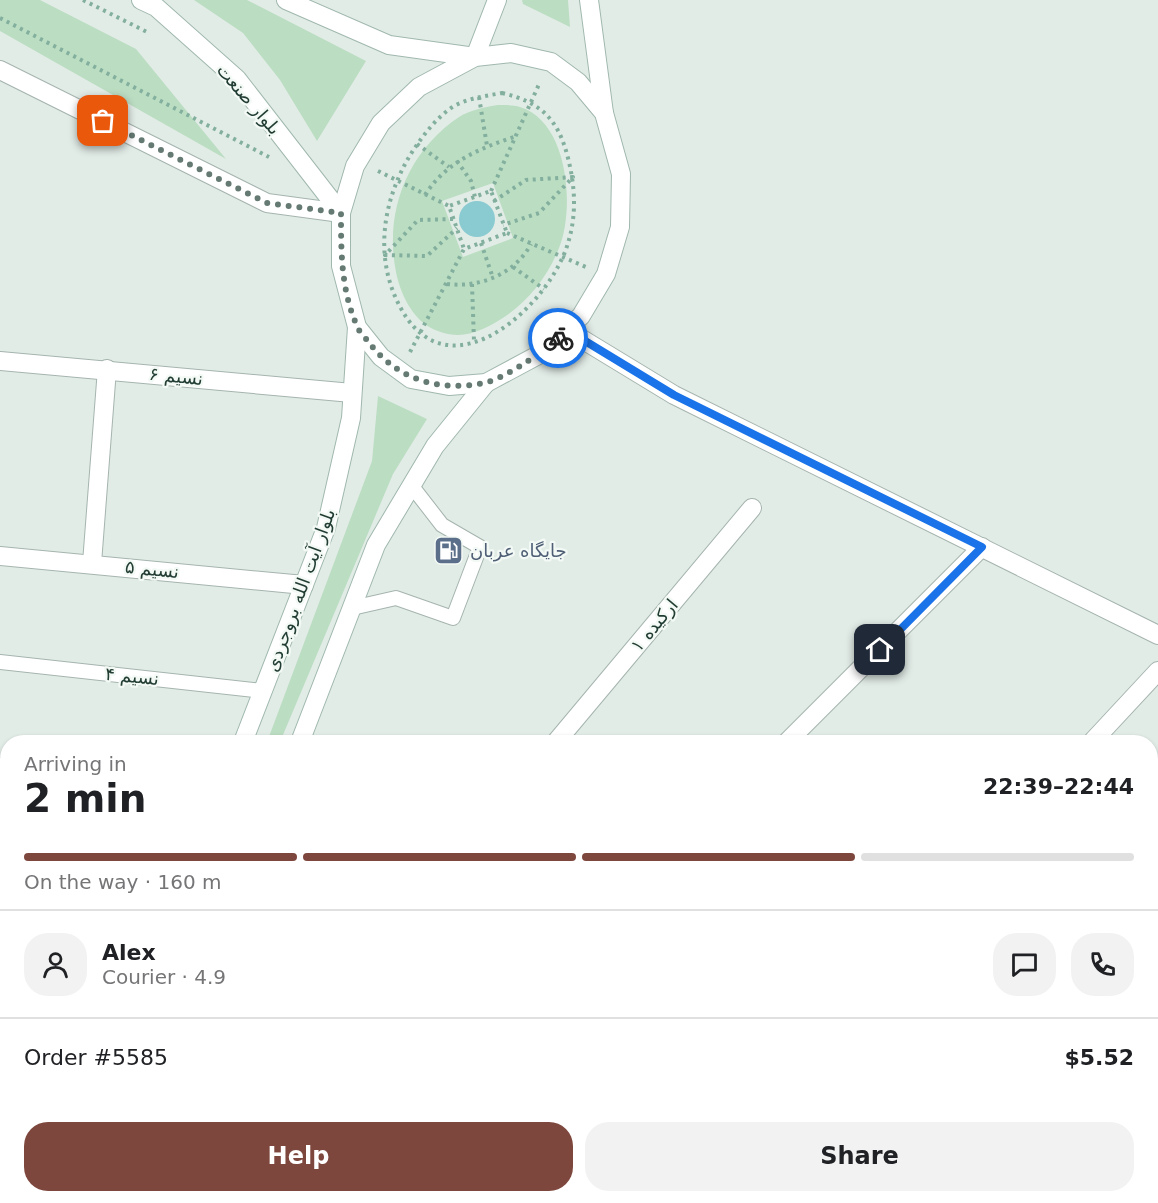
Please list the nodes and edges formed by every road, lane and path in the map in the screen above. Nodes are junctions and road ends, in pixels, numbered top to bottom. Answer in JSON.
{"nodes":[{"id":1,"x":83,"y":0,"type":"edge"},
{"id":2,"x":141,"y":0,"type":"edge"},
{"id":3,"x":286,"y":0,"type":"edge"},
{"id":4,"x":497,"y":0,"type":"edge"},
{"id":5,"x":589,"y":0,"type":"edge"},
{"id":6,"x":0,"y":18,"type":"edge"},
{"id":7,"x":153,"y":35,"type":"dead end"},
{"id":8,"x":475,"y":57,"type":"junction"},
{"id":9,"x":0,"y":70,"type":"edge"},
{"id":10,"x":479,"y":97,"type":"junction"},
{"id":11,"x":530,"y":102,"type":"junction"},
{"id":12,"x":604,"y":113,"type":"junction"},
{"id":13,"x":514,"y":137,"type":"junction"},
{"id":14,"x":417,"y":144,"type":"junction"},
{"id":15,"x":487,"y":146,"type":"junction"},
{"id":16,"x":457,"y":161,"type":"junction"},
{"id":17,"x":280,"y":163,"type":"dead end"},
{"id":18,"x":449,"y":168,"type":"junction"},
{"id":19,"x":573,"y":177,"type":"junction"},
{"id":20,"x":396,"y":180,"type":"junction"},
{"id":21,"x":491,"y":191,"type":"junction"},
{"id":22,"x":425,"y":195,"type":"junction"},
{"id":23,"x":475,"y":197,"type":"junction"},
{"id":24,"x":494,"y":201,"type":"junction"},
{"id":25,"x":449,"y":206,"type":"junction"},
{"id":26,"x":341,"y":213,"type":"junction"},
{"id":27,"x":453,"y":219,"type":"junction"},
{"id":28,"x":503,"y":225,"type":"junction"},
{"id":29,"x":457,"y":228,"type":"junction"},
{"id":30,"x":507,"y":233,"type":"junction"},
{"id":31,"x":481,"y":243,"type":"junction"},
{"id":32,"x":531,"y":244,"type":"junction"},
{"id":33,"x":464,"y":249,"type":"junction"},
{"id":34,"x":385,"y":255,"type":"junction"},
{"id":35,"x":562,"y":257,"type":"junction"},
{"id":36,"x":513,"y":267,"type":"junction"},
{"id":37,"x":493,"y":278,"type":"junction"},
{"id":38,"x":447,"y":284,"type":"junction"},
{"id":39,"x":472,"y":284,"type":"junction"},
{"id":40,"x":544,"y":289,"type":"junction"},
{"id":41,"x":357,"y":327,"type":"junction"},
{"id":42,"x":567,"y":330,"type":"junction"},
{"id":43,"x":421,"y":333,"type":"junction"},
{"id":44,"x":474,"y":341,"type":"junction"},
{"id":45,"x":0,"y":361,"type":"edge"},
{"id":46,"x":107,"y":369,"type":"junction"},
{"id":47,"x":486,"y":383,"type":"junction"},
{"id":48,"x":352,"y":393,"type":"junction"},
{"id":49,"x":411,"y":485,"type":"junction"},
{"id":50,"x":752,"y":508,"type":"dead end"},
{"id":51,"x":982,"y":547,"type":"junction"},
{"id":52,"x":0,"y":556,"type":"edge"},
{"id":53,"x":92,"y":563,"type":"junction"},
{"id":54,"x":304,"y":585,"type":"junction"},
{"id":55,"x":352,"y":608,"type":"junction"},
{"id":56,"x":1158,"y":635,"type":"edge"},
{"id":57,"x":0,"y":662,"type":"edge"},
{"id":58,"x":1158,"y":671,"type":"edge"},
{"id":59,"x":263,"y":691,"type":"junction"},
{"id":60,"x":246,"y":735,"type":"edge"},
{"id":61,"x":306,"y":735,"type":"edge"},
{"id":62,"x":562,"y":735,"type":"edge"},
{"id":63,"x":794,"y":735,"type":"edge"},
{"id":64,"x":1099,"y":735,"type":"edge"}],
"edges":[{"from":1,"to":7,"type":"path"},
{"from":2,"to":26,"type":"street","name":"بلوار صنعت"},
{"from":3,"to":8,"type":"street"},
{"from":4,"to":8,"type":"street"},
{"from":5,"to":12,"type":"street"},
{"from":6,"to":17,"type":"path"},
{"from":8,"to":12,"type":"street"},
{"from":8,"to":26,"type":"street"},
{"from":9,"to":26,"type":"street"},
{"from":10,"to":11,"type":"path"},
{"from":10,"to":14,"type":"path"},
{"from":10,"to":15,"type":"path"},
{"from":11,"to":13,"type":"path"},
{"from":11,"to":19,"type":"path"},
{"from":12,"to":42,"type":"street"},
{"from":13,"to":15,"type":"path"},
{"from":13,"to":21,"type":"path"},
{"from":14,"to":18,"type":"path"},
{"from":14,"to":20,"type":"path"},
{"from":15,"to":16,"type":"path"},
{"from":16,"to":18,"type":"path"},
{"from":16,"to":23,"type":"path"},
{"from":18,"to":22,"type":"path"},
{"from":19,"to":24,"type":"path"},
{"from":19,"to":28,"type":"path"},
{"from":19,"to":35,"type":"path"},
{"from":20,"to":22,"type":"path"},
{"from":20,"to":34,"type":"path"},
{"from":21,"to":23,"type":"path"},
{"from":21,"to":24,"type":"path"},
{"from":22,"to":25,"type":"path"},
{"from":23,"to":25,"type":"path"},
{"from":24,"to":28,"type":"path"},
{"from":25,"to":27,"type":"path"},
{"from":26,"to":41,"type":"street"},
{"from":27,"to":29,"type":"path"},
{"from":27,"to":34,"type":"path"},
{"from":28,"to":30,"type":"path"},
{"from":29,"to":33,"type":"path"},
{"from":29,"to":34,"type":"path"},
{"from":30,"to":31,"type":"path"},
{"from":30,"to":32,"type":"path"},
{"from":31,"to":33,"type":"path"},
{"from":31,"to":37,"type":"path"},
{"from":32,"to":35,"type":"path"},
{"from":32,"to":36,"type":"path"},
{"from":33,"to":38,"type":"path"},
{"from":34,"to":43,"type":"path"},
{"from":35,"to":40,"type":"path"},
{"from":36,"to":37,"type":"path"},
{"from":36,"to":40,"type":"path"},
{"from":37,"to":39,"type":"path"},
{"from":38,"to":39,"type":"path"},
{"from":38,"to":43,"type":"path"},
{"from":39,"to":44,"type":"path"},
{"from":40,"to":44,"type":"path"},
{"from":41,"to":47,"type":"street"},
{"from":41,"to":48,"type":"street","name":"بلوار آیت الله بروجردی"},
{"from":42,"to":47,"type":"street"},
{"from":42,"to":51,"type":"street"},
{"from":43,"to":44,"type":"path"},
{"from":45,"to":46,"type":"street","name":"نسیم ۶"},
{"from":46,"to":48,"type":"street","name":"نسیم ۶"},
{"from":46,"to":53,"type":"street"},
{"from":47,"to":49,"type":"street"},
{"from":48,"to":54,"type":"street","name":"بلوار آیت الله بروجردی"},
{"from":49,"to":55,"type":"street"},
{"from":49,"to":55,"type":"lane"},
{"from":50,"to":62,"type":"street","name":"ارکیده ۱"},
{"from":51,"to":56,"type":"street"},
{"from":51,"to":63,"type":"street"},
{"from":52,"to":53,"type":"street","name":"نسیم ۵"},
{"from":53,"to":54,"type":"street","name":"نسیم ۵"},
{"from":54,"to":59,"type":"street","name":"بلوار آیت الله بروجردی"},
{"from":55,"to":61,"type":"street"},
{"from":57,"to":59,"type":"lane","name":"نسیم ۴"},
{"from":58,"to":64,"type":"street"},
{"from":59,"to":60,"type":"street","name":"بلوار آیت الله بروجردی"}]}
